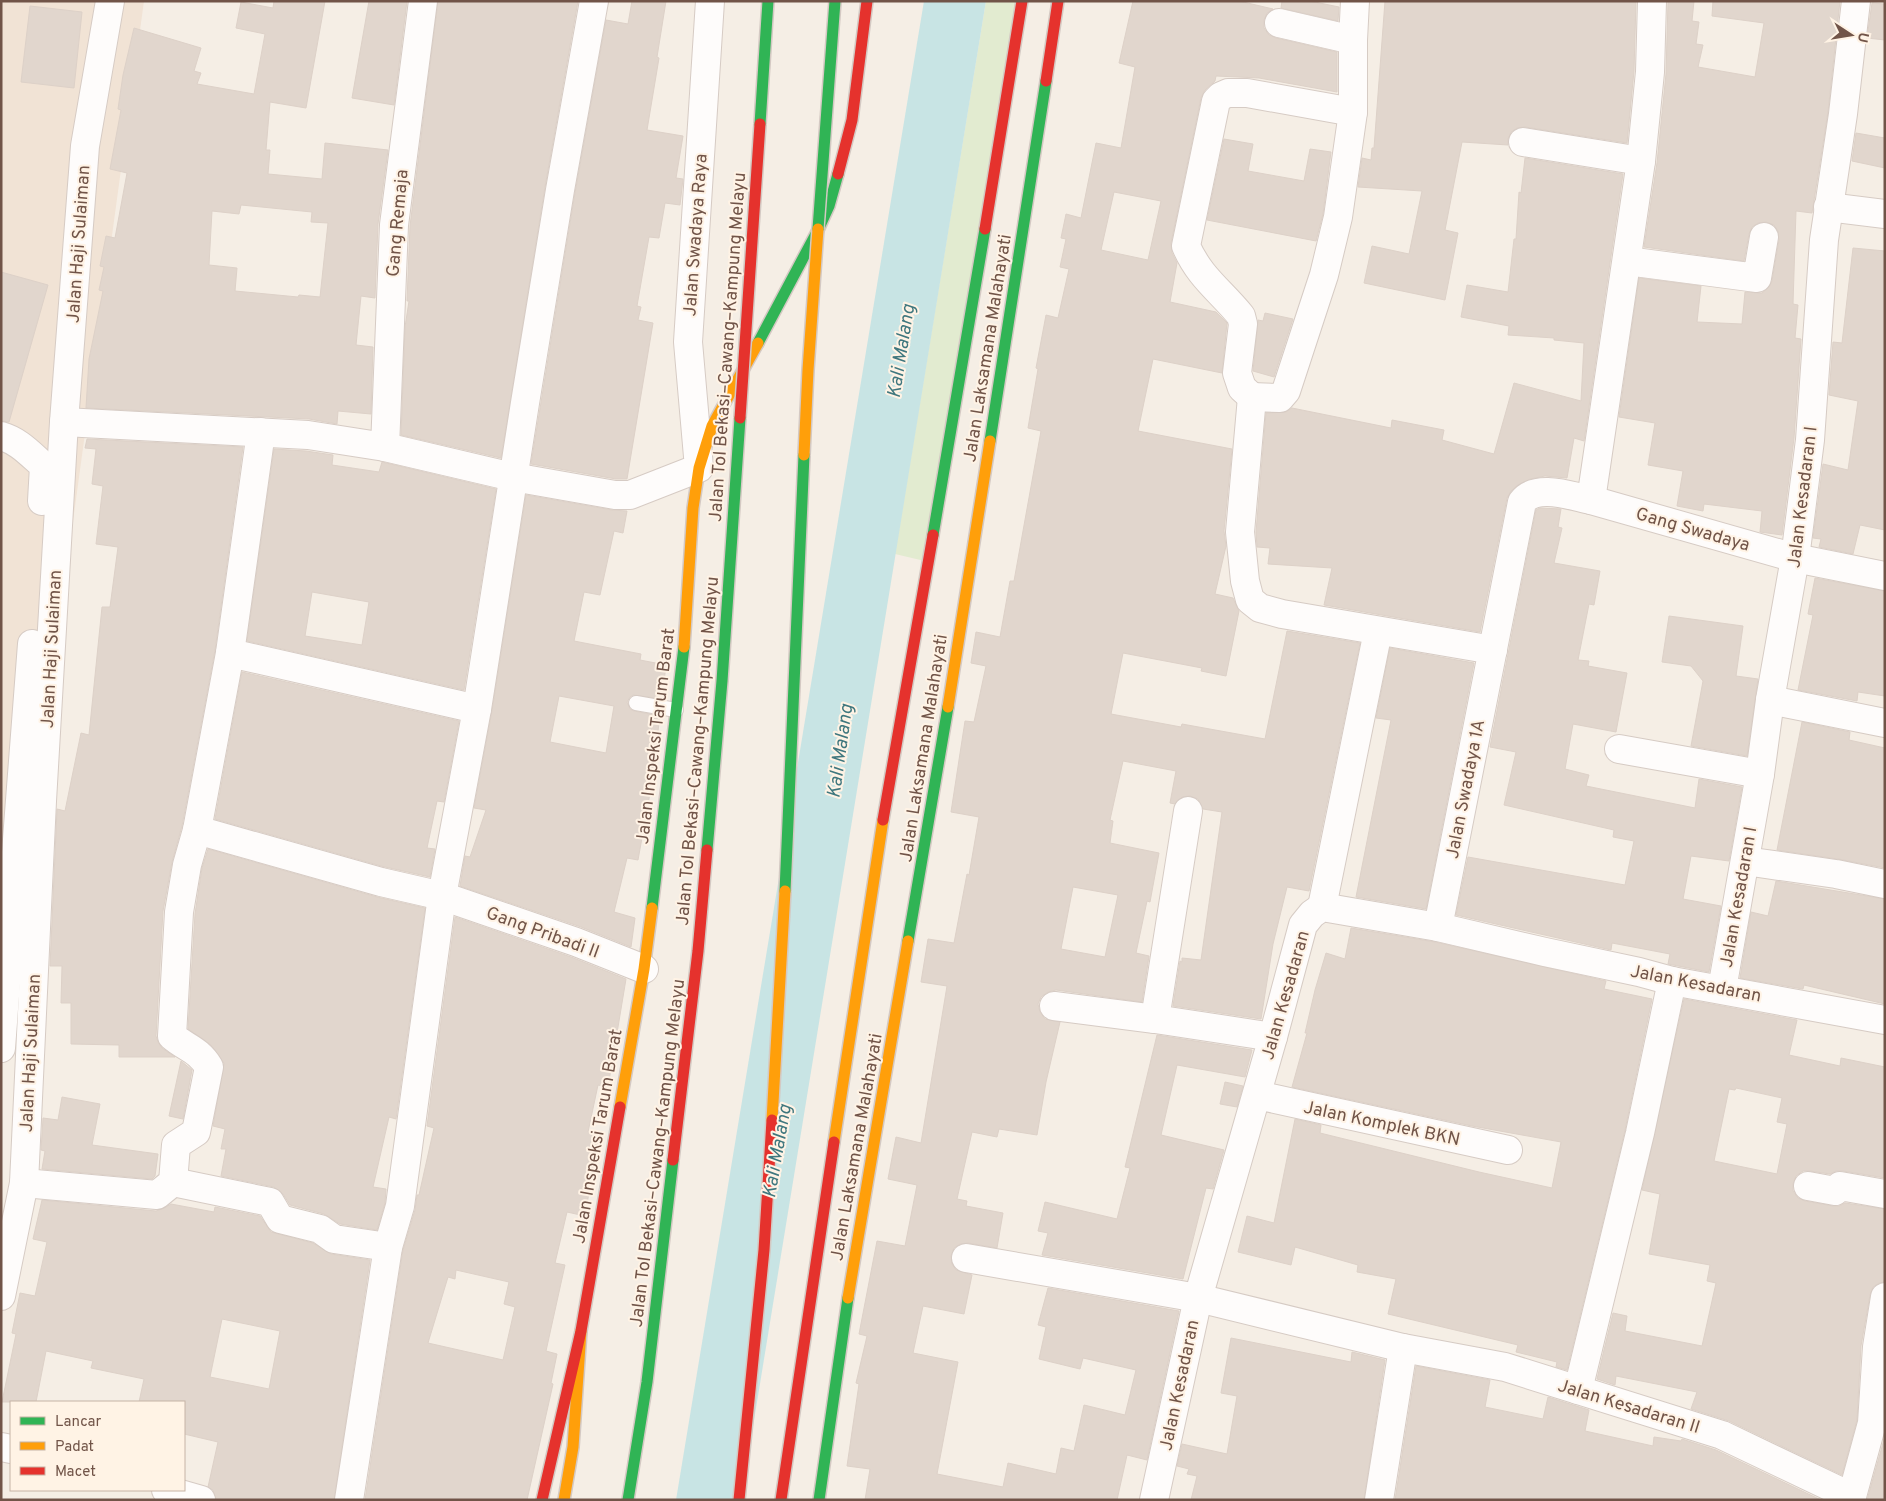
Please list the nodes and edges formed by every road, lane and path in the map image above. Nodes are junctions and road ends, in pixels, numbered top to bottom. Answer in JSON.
{"nodes":[{"id":1,"x":110,"y":1,"type":"edge"},
{"id":2,"x":422,"y":1,"type":"edge"},
{"id":3,"x":594,"y":1,"type":"edge"},
{"id":4,"x":710,"y":1,"type":"edge"},
{"id":5,"x":768,"y":1,"type":"edge"},
{"id":6,"x":835,"y":1,"type":"edge"},
{"id":7,"x":867,"y":1,"type":"edge"},
{"id":8,"x":1022,"y":1,"type":"edge"},
{"id":9,"x":1058,"y":1,"type":"edge"},
{"id":10,"x":1355,"y":1,"type":"edge"},
{"id":11,"x":1652,"y":1,"type":"edge"},
{"id":12,"x":1856,"y":1,"type":"edge"},
{"id":13,"x":1279,"y":23,"type":"dead end"},
{"id":14,"x":1353,"y":40,"type":"junction"},
{"id":15,"x":1353,"y":112,"type":"junction"},
{"id":16,"x":1523,"y":142,"type":"dead end"},
{"id":17,"x":1641,"y":161,"type":"junction"},
{"id":18,"x":1828,"y":207,"type":"junction"},
{"id":19,"x":1885,"y":214,"type":"edge"},
{"id":20,"x":1764,"y":237,"type":"dead end"},
{"id":21,"x":1627,"y":261,"type":"junction"},
{"id":22,"x":1252,"y":397,"type":"junction"},
{"id":23,"x":64,"y":422,"type":"junction"},
{"id":24,"x":261,"y":432,"type":"junction"},
{"id":25,"x":13,"y":443,"type":"edge"},
{"id":26,"x":385,"y":447,"type":"junction"},
{"id":27,"x":699,"y":468,"type":"junction"},
{"id":28,"x":513,"y":477,"type":"junction"},
{"id":29,"x":1591,"y":500,"type":"junction"},
{"id":30,"x":1795,"y":558,"type":"junction"},
{"id":31,"x":1885,"y":576,"type":"edge"},
{"id":32,"x":1378,"y":631,"type":"junction"},
{"id":33,"x":1493,"y":650,"type":"junction"},
{"id":34,"x":230,"y":653,"type":"junction"},
{"id":35,"x":1770,"y":700,"type":"junction"},
{"id":36,"x":636,"y":704,"type":"dead end"},
{"id":37,"x":477,"y":709,"type":"junction"},
{"id":38,"x":676,"y":710,"type":"junction"},
{"id":39,"x":1885,"y":724,"type":"edge"},
{"id":40,"x":1619,"y":749,"type":"dead end"},
{"id":41,"x":1760,"y":774,"type":"junction"},
{"id":42,"x":1188,"y":811,"type":"dead end"},
{"id":43,"x":197,"y":830,"type":"junction"},
{"id":44,"x":1745,"y":861,"type":"junction"},
{"id":45,"x":1885,"y":884,"type":"edge"},
{"id":46,"x":442,"y":896,"type":"junction"},
{"id":47,"x":1322,"y":907,"type":"junction"},
{"id":48,"x":1438,"y":927,"type":"junction"},
{"id":49,"x":644,"y":969,"type":"junction"},
{"id":50,"x":1672,"y":981,"type":"junction"},
{"id":51,"x":1722,"y":989,"type":"junction"},
{"id":52,"x":1054,"y":1006,"type":"dead end"},
{"id":53,"x":1155,"y":1019,"type":"junction"},
{"id":54,"x":1885,"y":1020,"type":"edge"},
{"id":55,"x":1273,"y":1038,"type":"junction"},
{"id":56,"x":1,"y":1048,"type":"edge"},
{"id":57,"x":1257,"y":1095,"type":"junction"},
{"id":58,"x":1508,"y":1150,"type":"dead end"},
{"id":59,"x":173,"y":1182,"type":"junction"},
{"id":60,"x":24,"y":1183,"type":"junction"},
{"id":61,"x":1808,"y":1186,"type":"dead end"},
{"id":62,"x":1885,"y":1194,"type":"edge"},
{"id":63,"x":388,"y":1246,"type":"junction"},
{"id":64,"x":966,"y":1258,"type":"dead end"},
{"id":65,"x":1,"y":1296,"type":"edge"},
{"id":66,"x":1885,"y":1297,"type":"edge"},
{"id":67,"x":1198,"y":1298,"type":"junction"},
{"id":68,"x":581,"y":1330,"type":"junction"},
{"id":69,"x":1403,"y":1348,"type":"junction"},
{"id":70,"x":1578,"y":1390,"type":"junction"},
{"id":71,"x":170,"y":1491,"type":"edge"},
{"id":72,"x":1852,"y":1498,"type":"edge"},
{"id":73,"x":202,"y":1500,"type":"edge"},
{"id":74,"x":350,"y":1500,"type":"edge"},
{"id":75,"x":542,"y":1500,"type":"edge"},
{"id":76,"x":564,"y":1500,"type":"edge"},
{"id":77,"x":628,"y":1500,"type":"edge"},
{"id":78,"x":739,"y":1500,"type":"edge"},
{"id":79,"x":781,"y":1500,"type":"edge"},
{"id":80,"x":819,"y":1500,"type":"edge"},
{"id":81,"x":1154,"y":1500,"type":"edge"},
{"id":82,"x":1379,"y":1500,"type":"edge"}],
"edges":[{"from":1,"to":23,"type":"street","name":"Jalan Haji Sulaiman"},
{"from":2,"to":26,"type":"street","name":"Gang Remaja"},
{"from":3,"to":28,"type":"street"},
{"from":4,"to":27,"type":"street","name":"Jalan Swadaya Raya"},
{"from":5,"to":77,"type":"main road","name":"Jalan Tol Bekasi–Cawang–Kampung Melayu","bridge":true},
{"from":6,"to":78,"type":"main road","bridge":true},
{"from":7,"to":27,"type":"main road","name":"Jalan Inspeksi Tarum Barat"},
{"from":8,"to":79,"type":"main road"},
{"from":9,"to":80,"type":"main road","name":"Jalan Laksamana Malahayati"},
{"from":10,"to":14,"type":"street"},
{"from":11,"to":17,"type":"street"},
{"from":12,"to":18,"type":"street","name":"Jalan Kesadaran I"},
{"from":13,"to":14,"type":"street"},
{"from":14,"to":15,"type":"street"},
{"from":15,"to":22,"type":"street"},
{"from":15,"to":22,"type":"street"},
{"from":16,"to":17,"type":"street"},
{"from":17,"to":21,"type":"street"},
{"from":18,"to":19,"type":"street"},
{"from":18,"to":30,"type":"street","name":"Jalan Kesadaran I"},
{"from":20,"to":21,"type":"street"},
{"from":21,"to":29,"type":"street"},
{"from":22,"to":32,"type":"street"},
{"from":23,"to":24,"type":"street"},
{"from":23,"to":60,"type":"street","name":"Jalan Haji Sulaiman"},
{"from":24,"to":26,"type":"street"},
{"from":24,"to":34,"type":"street"},
{"from":25,"to":56,"type":"street"},
{"from":26,"to":28,"type":"street"},
{"from":27,"to":28,"type":"street"},
{"from":27,"to":38,"type":"main road","name":"Jalan Inspeksi Tarum Barat"},
{"from":28,"to":37,"type":"street"},
{"from":29,"to":30,"type":"street","name":"Gang Swadaya"},
{"from":29,"to":33,"type":"street","name":"Gang Swadaya"},
{"from":30,"to":31,"type":"street","name":"Gang Swadaya"},
{"from":30,"to":35,"type":"street","name":"Jalan Kesadaran I"},
{"from":32,"to":33,"type":"street"},
{"from":32,"to":47,"type":"street"},
{"from":33,"to":48,"type":"street","name":"Jalan Swadaya 1A"},
{"from":34,"to":37,"type":"street"},
{"from":34,"to":43,"type":"street"},
{"from":35,"to":39,"type":"street"},
{"from":35,"to":41,"type":"street","name":"Jalan Kesadaran I"},
{"from":36,"to":38,"type":"lane"},
{"from":37,"to":46,"type":"street"},
{"from":38,"to":49,"type":"main road","name":"Jalan Inspeksi Tarum Barat"},
{"from":40,"to":41,"type":"street"},
{"from":41,"to":44,"type":"street","name":"Jalan Kesadaran I"},
{"from":42,"to":53,"type":"street"},
{"from":43,"to":46,"type":"street","name":"Gang Pribadi II"},
{"from":43,"to":59,"type":"street"},
{"from":44,"to":45,"type":"street"},
{"from":44,"to":51,"type":"street","name":"Jalan Kesadaran I"},
{"from":46,"to":49,"type":"street","name":"Gang Pribadi II"},
{"from":46,"to":63,"type":"street"},
{"from":47,"to":48,"type":"street","name":"Jalan Kesadaran"},
{"from":47,"to":55,"type":"street","name":"Jalan Kesadaran"},
{"from":48,"to":50,"type":"street","name":"Jalan Kesadaran"},
{"from":49,"to":68,"type":"main road","name":"Jalan Inspeksi Tarum Barat"},
{"from":50,"to":51,"type":"street","name":"Jalan Kesadaran"},
{"from":50,"to":70,"type":"street"},
{"from":51,"to":54,"type":"street","name":"Jalan Kesadaran"},
{"from":52,"to":53,"type":"street"},
{"from":53,"to":55,"type":"street"},
{"from":55,"to":57,"type":"street","name":"Jalan Kesadaran"},
{"from":57,"to":58,"type":"street","name":"Jalan Komplek BKN"},
{"from":57,"to":67,"type":"street","name":"Jalan Kesadaran"},
{"from":59,"to":60,"type":"street"},
{"from":59,"to":63,"type":"street"},
{"from":60,"to":65,"type":"street","name":"Jalan Haji Sulaiman"},
{"from":61,"to":62,"type":"street"},
{"from":63,"to":74,"type":"street"},
{"from":64,"to":67,"type":"street","name":"Jalan Kesadaran II"},
{"from":66,"to":72,"type":"street","name":"Jalan Kesadaran II"},
{"from":67,"to":69,"type":"street","name":"Jalan Kesadaran II"},
{"from":67,"to":81,"type":"street","name":"Jalan Kesadaran"},
{"from":68,"to":75,"type":"main road","name":"Jalan Inspeksi Tarum Barat"},
{"from":68,"to":76,"type":"main road"},
{"from":69,"to":70,"type":"street","name":"Jalan Kesadaran II"},
{"from":69,"to":82,"type":"street"},
{"from":70,"to":72,"type":"street","name":"Jalan Kesadaran II"},
{"from":71,"to":73,"type":"street"}]}
